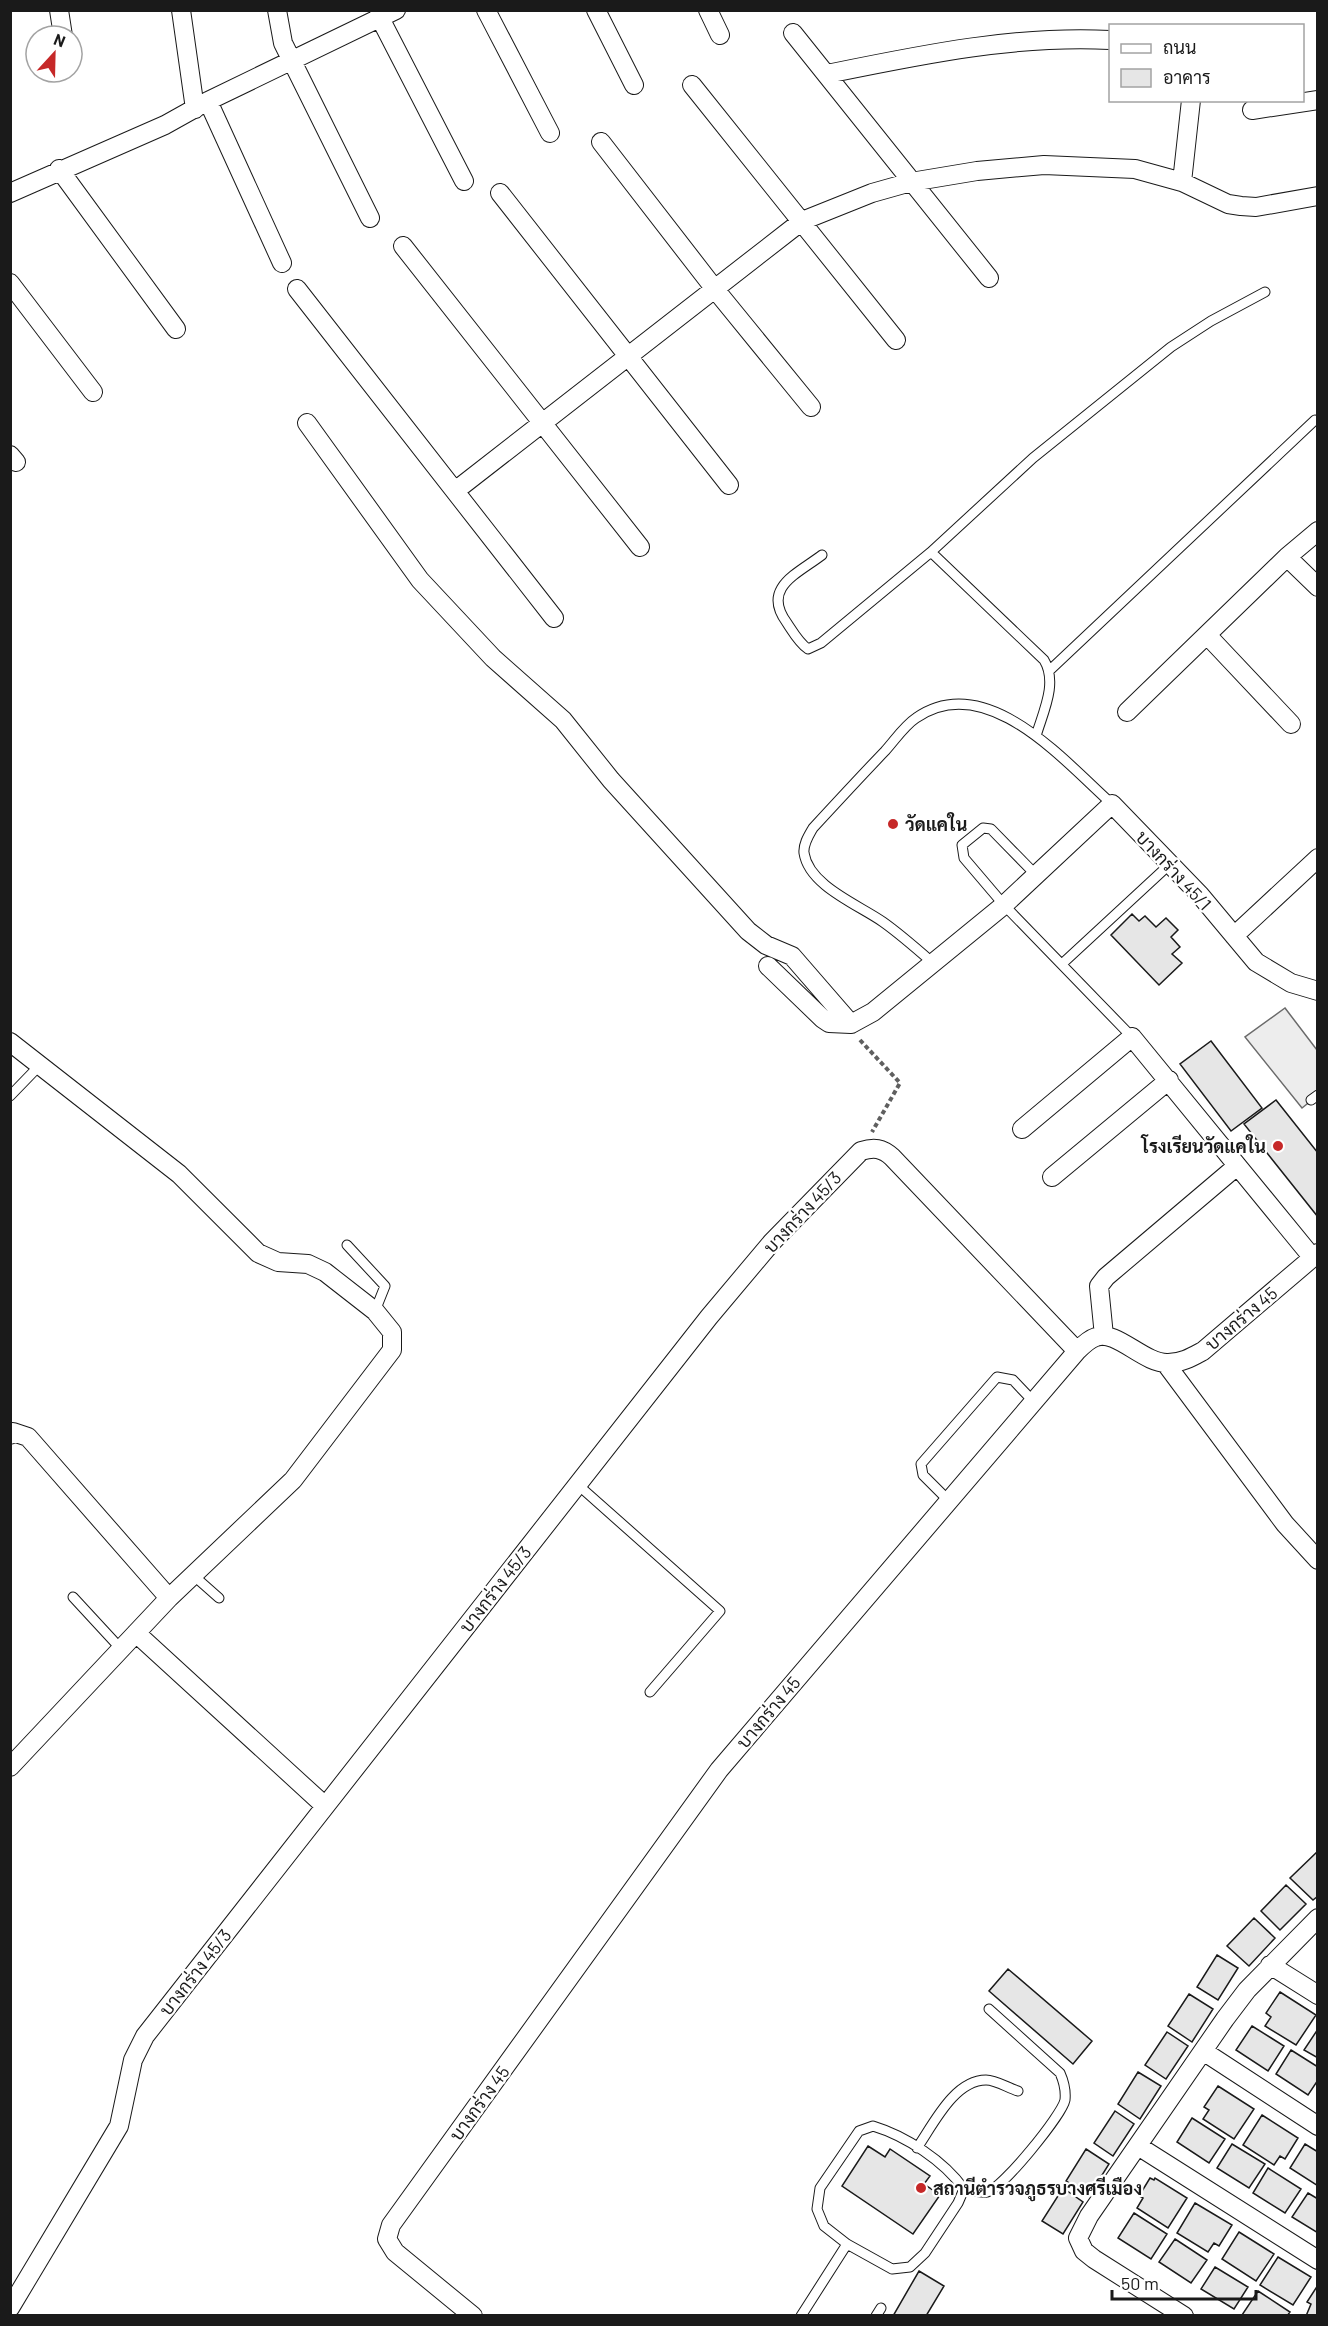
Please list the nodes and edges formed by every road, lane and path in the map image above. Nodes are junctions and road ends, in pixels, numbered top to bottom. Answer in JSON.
{"nodes":[{"id":1,"x":180,"y":10,"type":"edge"},
{"id":2,"x":277,"y":10,"type":"edge"},
{"id":3,"x":486,"y":10,"type":"edge"},
{"id":4,"x":596,"y":10,"type":"edge"},
{"id":5,"x":708,"y":10,"type":"edge"},
{"id":6,"x":385,"y":13,"type":"edge"},
{"id":7,"x":793,"y":33,"type":"dead end"},
{"id":8,"x":720,"y":35,"type":"dead end"},
{"id":9,"x":1109,"y":40,"type":"edge"},
{"id":10,"x":292,"y":62,"type":"junction"},
{"id":11,"x":827,"y":74,"type":"junction"},
{"id":12,"x":634,"y":85,"type":"dead end"},
{"id":13,"x":692,"y":85,"type":"dead end"},
{"id":14,"x":1317,"y":100,"type":"edge"},
{"id":15,"x":1191,"y":102,"type":"edge"},
{"id":16,"x":201,"y":105,"type":"junction"},
{"id":17,"x":1252,"y":110,"type":"dead end"},
{"id":18,"x":550,"y":133,"type":"dead end"},
{"id":19,"x":601,"y":142,"type":"dead end"},
{"id":20,"x":59,"y":169,"type":"junction"},
{"id":21,"x":464,"y":181,"type":"dead end"},
{"id":22,"x":910,"y":182,"type":"junction"},
{"id":23,"x":1182,"y":182,"type":"junction"},
{"id":24,"x":10,"y":193,"type":"edge"},
{"id":25,"x":500,"y":193,"type":"dead end"},
{"id":26,"x":1317,"y":196,"type":"edge"},
{"id":27,"x":370,"y":218,"type":"dead end"},
{"id":28,"x":802,"y":222,"type":"junction"},
{"id":29,"x":403,"y":246,"type":"dead end"},
{"id":30,"x":282,"y":263,"type":"dead end"},
{"id":31,"x":989,"y":278,"type":"dead end"},
{"id":32,"x":10,"y":283,"type":"edge"},
{"id":33,"x":714,"y":288,"type":"junction"},
{"id":34,"x":297,"y":289,"type":"dead end"},
{"id":35,"x":1265,"y":292,"type":"dead end"},
{"id":36,"x":176,"y":329,"type":"dead end"},
{"id":37,"x":896,"y":340,"type":"dead end"},
{"id":38,"x":630,"y":356,"type":"junction"},
{"id":39,"x":93,"y":392,"type":"dead end"},
{"id":40,"x":811,"y":407,"type":"dead end"},
{"id":41,"x":1315,"y":420,"type":"dead end"},
{"id":42,"x":307,"y":423,"type":"dead end"},
{"id":43,"x":541,"y":423,"type":"junction"},
{"id":44,"x":729,"y":485,"type":"dead end"},
{"id":45,"x":455,"y":491,"type":"junction"},
{"id":46,"x":1317,"y":531,"type":"edge"},
{"id":47,"x":640,"y":547,"type":"dead end"},
{"id":48,"x":931,"y":552,"type":"junction"},
{"id":49,"x":822,"y":555,"type":"dead end"},
{"id":50,"x":1287,"y":557,"type":"junction"},
{"id":51,"x":1317,"y":587,"type":"edge"},
{"id":52,"x":554,"y":618,"type":"dead end"},
{"id":53,"x":1208,"y":636,"type":"junction"},
{"id":54,"x":1050,"y":670,"type":"junction"},
{"id":55,"x":1127,"y":712,"type":"dead end"},
{"id":56,"x":1291,"y":724,"type":"dead end"},
{"id":57,"x":1036,"y":736,"type":"junction"},
{"id":58,"x":1112,"y":804,"type":"junction"},
{"id":59,"x":1317,"y":858,"type":"edge"},
{"id":60,"x":1170,"y":864,"type":"junction"},
{"id":61,"x":1037,"y":876,"type":"junction"},
{"id":62,"x":1004,"y":905,"type":"junction"},
{"id":63,"x":1234,"y":936,"type":"junction"},
{"id":64,"x":933,"y":963,"type":"junction"},
{"id":65,"x":1063,"y":963,"type":"junction"},
{"id":66,"x":768,"y":966,"type":"dead end"},
{"id":67,"x":1317,"y":991,"type":"edge"},
{"id":68,"x":848,"y":1025,"type":"junction"},
{"id":69,"x":1132,"y":1037,"type":"junction"},
{"id":70,"x":10,"y":1042,"type":"edge"},
{"id":71,"x":40,"y":1065,"type":"junction"},
{"id":72,"x":1169,"y":1080,"type":"junction"},
{"id":73,"x":10,"y":1096,"type":"edge"},
{"id":74,"x":1022,"y":1129,"type":"dead end"},
{"id":75,"x":861,"y":1151,"type":"junction"},
{"id":76,"x":1237,"y":1166,"type":"junction"},
{"id":77,"x":1052,"y":1178,"type":"dead end"},
{"id":78,"x":347,"y":1245,"type":"dead end"},
{"id":79,"x":1315,"y":1255,"type":"edge"},
{"id":80,"x":375,"y":1311,"type":"junction"},
{"id":81,"x":1104,"y":1335,"type":"junction"},
{"id":82,"x":1077,"y":1351,"type":"junction"},
{"id":83,"x":1166,"y":1364,"type":"junction"},
{"id":84,"x":1033,"y":1401,"type":"junction"},
{"id":85,"x":10,"y":1434,"type":"edge"},
{"id":86,"x":577,"y":1484,"type":"junction"},
{"id":87,"x":948,"y":1500,"type":"junction"},
{"id":88,"x":1317,"y":1560,"type":"edge"},
{"id":89,"x":193,"y":1575,"type":"junction"},
{"id":90,"x":73,"y":1597,"type":"dead end"},
{"id":91,"x":169,"y":1598,"type":"junction"},
{"id":92,"x":219,"y":1598,"type":"dead end"},
{"id":93,"x":136,"y":1633,"type":"junction"},
{"id":94,"x":121,"y":1649,"type":"junction"},
{"id":95,"x":650,"y":1692,"type":"dead end"},
{"id":96,"x":10,"y":1767,"type":"edge"},
{"id":97,"x":325,"y":1806,"type":"junction"},
{"id":98,"x":1317,"y":1918,"type":"edge"},
{"id":99,"x":1270,"y":1965,"type":"junction"},
{"id":100,"x":1317,"y":1995,"type":"edge"},
{"id":101,"x":989,"y":2009,"type":"dead end"},
{"id":102,"x":1203,"y":2051,"type":"junction"},
{"id":103,"x":1018,"y":2091,"type":"dead end"},
{"id":104,"x":1317,"y":2126,"type":"edge"},
{"id":105,"x":1138,"y":2146,"type":"junction"},
{"id":106,"x":917,"y":2148,"type":"junction"},
{"id":107,"x":964,"y":2189,"type":"junction"},
{"id":108,"x":847,"y":2244,"type":"junction"},
{"id":109,"x":1317,"y":2260,"type":"edge"},
{"id":110,"x":10,"y":2308,"type":"edge"},
{"id":111,"x":803,"y":2315,"type":"edge"},
{"id":112,"x":473,"y":2316,"type":"edge"},
{"id":113,"x":1184,"y":2316,"type":"edge"}],
"edges":[{"from":1,"to":16,"type":"street"},
{"from":2,"to":10,"type":"street"},
{"from":3,"to":18,"type":"street"},
{"from":4,"to":12,"type":"street"},
{"from":5,"to":8,"type":"street"},
{"from":6,"to":10,"type":"street"},
{"from":6,"to":21,"type":"street"},
{"from":7,"to":11,"type":"street"},
{"from":9,"to":11,"type":"street"},
{"from":10,"to":16,"type":"street"},
{"from":10,"to":27,"type":"street"},
{"from":11,"to":22,"type":"street"},
{"from":13,"to":28,"type":"street"},
{"from":14,"to":17,"type":"street"},
{"from":15,"to":23,"type":"street"},
{"from":16,"to":20,"type":"street"},
{"from":16,"to":30,"type":"street"},
{"from":19,"to":33,"type":"street"},
{"from":20,"to":24,"type":"street"},
{"from":20,"to":36,"type":"street"},
{"from":22,"to":23,"type":"street"},
{"from":22,"to":28,"type":"street"},
{"from":22,"to":31,"type":"street"},
{"from":23,"to":26,"type":"street"},
{"from":25,"to":38,"type":"street"},
{"from":28,"to":33,"type":"street"},
{"from":28,"to":37,"type":"street"},
{"from":29,"to":43,"type":"street"},
{"from":32,"to":39,"type":"street"},
{"from":33,"to":38,"type":"street"},
{"from":33,"to":40,"type":"street"},
{"from":34,"to":45,"type":"street"},
{"from":35,"to":48,"type":"lane"},
{"from":38,"to":43,"type":"street"},
{"from":38,"to":44,"type":"street"},
{"from":41,"to":54,"type":"lane"},
{"from":42,"to":68,"type":"street"},
{"from":43,"to":45,"type":"street"},
{"from":43,"to":47,"type":"street"},
{"from":45,"to":52,"type":"street"},
{"from":46,"to":50,"type":"street"},
{"from":48,"to":49,"type":"lane"},
{"from":48,"to":54,"type":"lane"},
{"from":50,"to":51,"type":"street"},
{"from":50,"to":53,"type":"street"},
{"from":53,"to":55,"type":"street"},
{"from":53,"to":56,"type":"street"},
{"from":54,"to":57,"type":"lane"},
{"from":57,"to":58,"type":"lane","name":"บางกร่าง 45/1"},
{"from":57,"to":64,"type":"lane","name":"บางกร่าง 45/1"},
{"from":58,"to":60,"type":"street","name":"บางกร่าง 45/1"},
{"from":58,"to":61,"type":"street"},
{"from":59,"to":63,"type":"street"},
{"from":60,"to":63,"type":"street","name":"บางกร่าง 45/1"},
{"from":60,"to":65,"type":"lane"},
{"from":61,"to":62,"type":"street"},
{"from":61,"to":62,"type":"lane"},
{"from":62,"to":64,"type":"street"},
{"from":62,"to":65,"type":"lane"},
{"from":63,"to":67,"type":"street","name":"บางกร่าง 45/1"},
{"from":64,"to":68,"type":"street"},
{"from":65,"to":69,"type":"lane"},
{"from":66,"to":68,"type":"street"},
{"from":68,"to":75,"type":"path"},
{"from":69,"to":72,"type":"street"},
{"from":69,"to":74,"type":"street"},
{"from":70,"to":71,"type":"street"},
{"from":71,"to":73,"type":"lane"},
{"from":71,"to":80,"type":"street"},
{"from":72,"to":76,"type":"street"},
{"from":72,"to":77,"type":"street"},
{"from":75,"to":82,"type":"street"},
{"from":75,"to":86,"type":"street","name":"บางกร่าง 45/3"},
{"from":76,"to":79,"type":"street"},
{"from":76,"to":81,"type":"street"},
{"from":78,"to":80,"type":"lane"},
{"from":79,"to":83,"type":"street","name":"บางกร่าง 45"},
{"from":80,"to":89,"type":"street"},
{"from":81,"to":82,"type":"street","name":"บางกร่าง 45"},
{"from":81,"to":83,"type":"street"},
{"from":82,"to":84,"type":"street","name":"บางกร่าง 45"},
{"from":83,"to":88,"type":"street"},
{"from":84,"to":87,"type":"street","name":"บางกร่าง 45"},
{"from":84,"to":87,"type":"lane"},
{"from":85,"to":91,"type":"street"},
{"from":86,"to":95,"type":"lane"},
{"from":86,"to":97,"type":"street","name":"บางกร่าง 45/3"},
{"from":87,"to":112,"type":"street","name":"บางกร่าง 45"},
{"from":89,"to":91,"type":"street"},
{"from":89,"to":92,"type":"lane"},
{"from":90,"to":94,"type":"lane"},
{"from":91,"to":93,"type":"street"},
{"from":93,"to":94,"type":"street"},
{"from":93,"to":97,"type":"street"},
{"from":94,"to":96,"type":"street"},
{"from":97,"to":110,"type":"street","name":"บางกร่าง 45/3"},
{"from":98,"to":99,"type":"street"},
{"from":99,"to":100,"type":"street"},
{"from":99,"to":102,"type":"street"},
{"from":101,"to":107,"type":"lane"},
{"from":102,"to":104,"type":"street"},
{"from":102,"to":105,"type":"street"},
{"from":103,"to":106,"type":"lane"},
{"from":105,"to":109,"type":"street"},
{"from":105,"to":113,"type":"street"},
{"from":106,"to":107,"type":"lane"},
{"from":106,"to":108,"type":"lane"},
{"from":107,"to":108,"type":"lane"},
{"from":108,"to":111,"type":"lane"}]}
